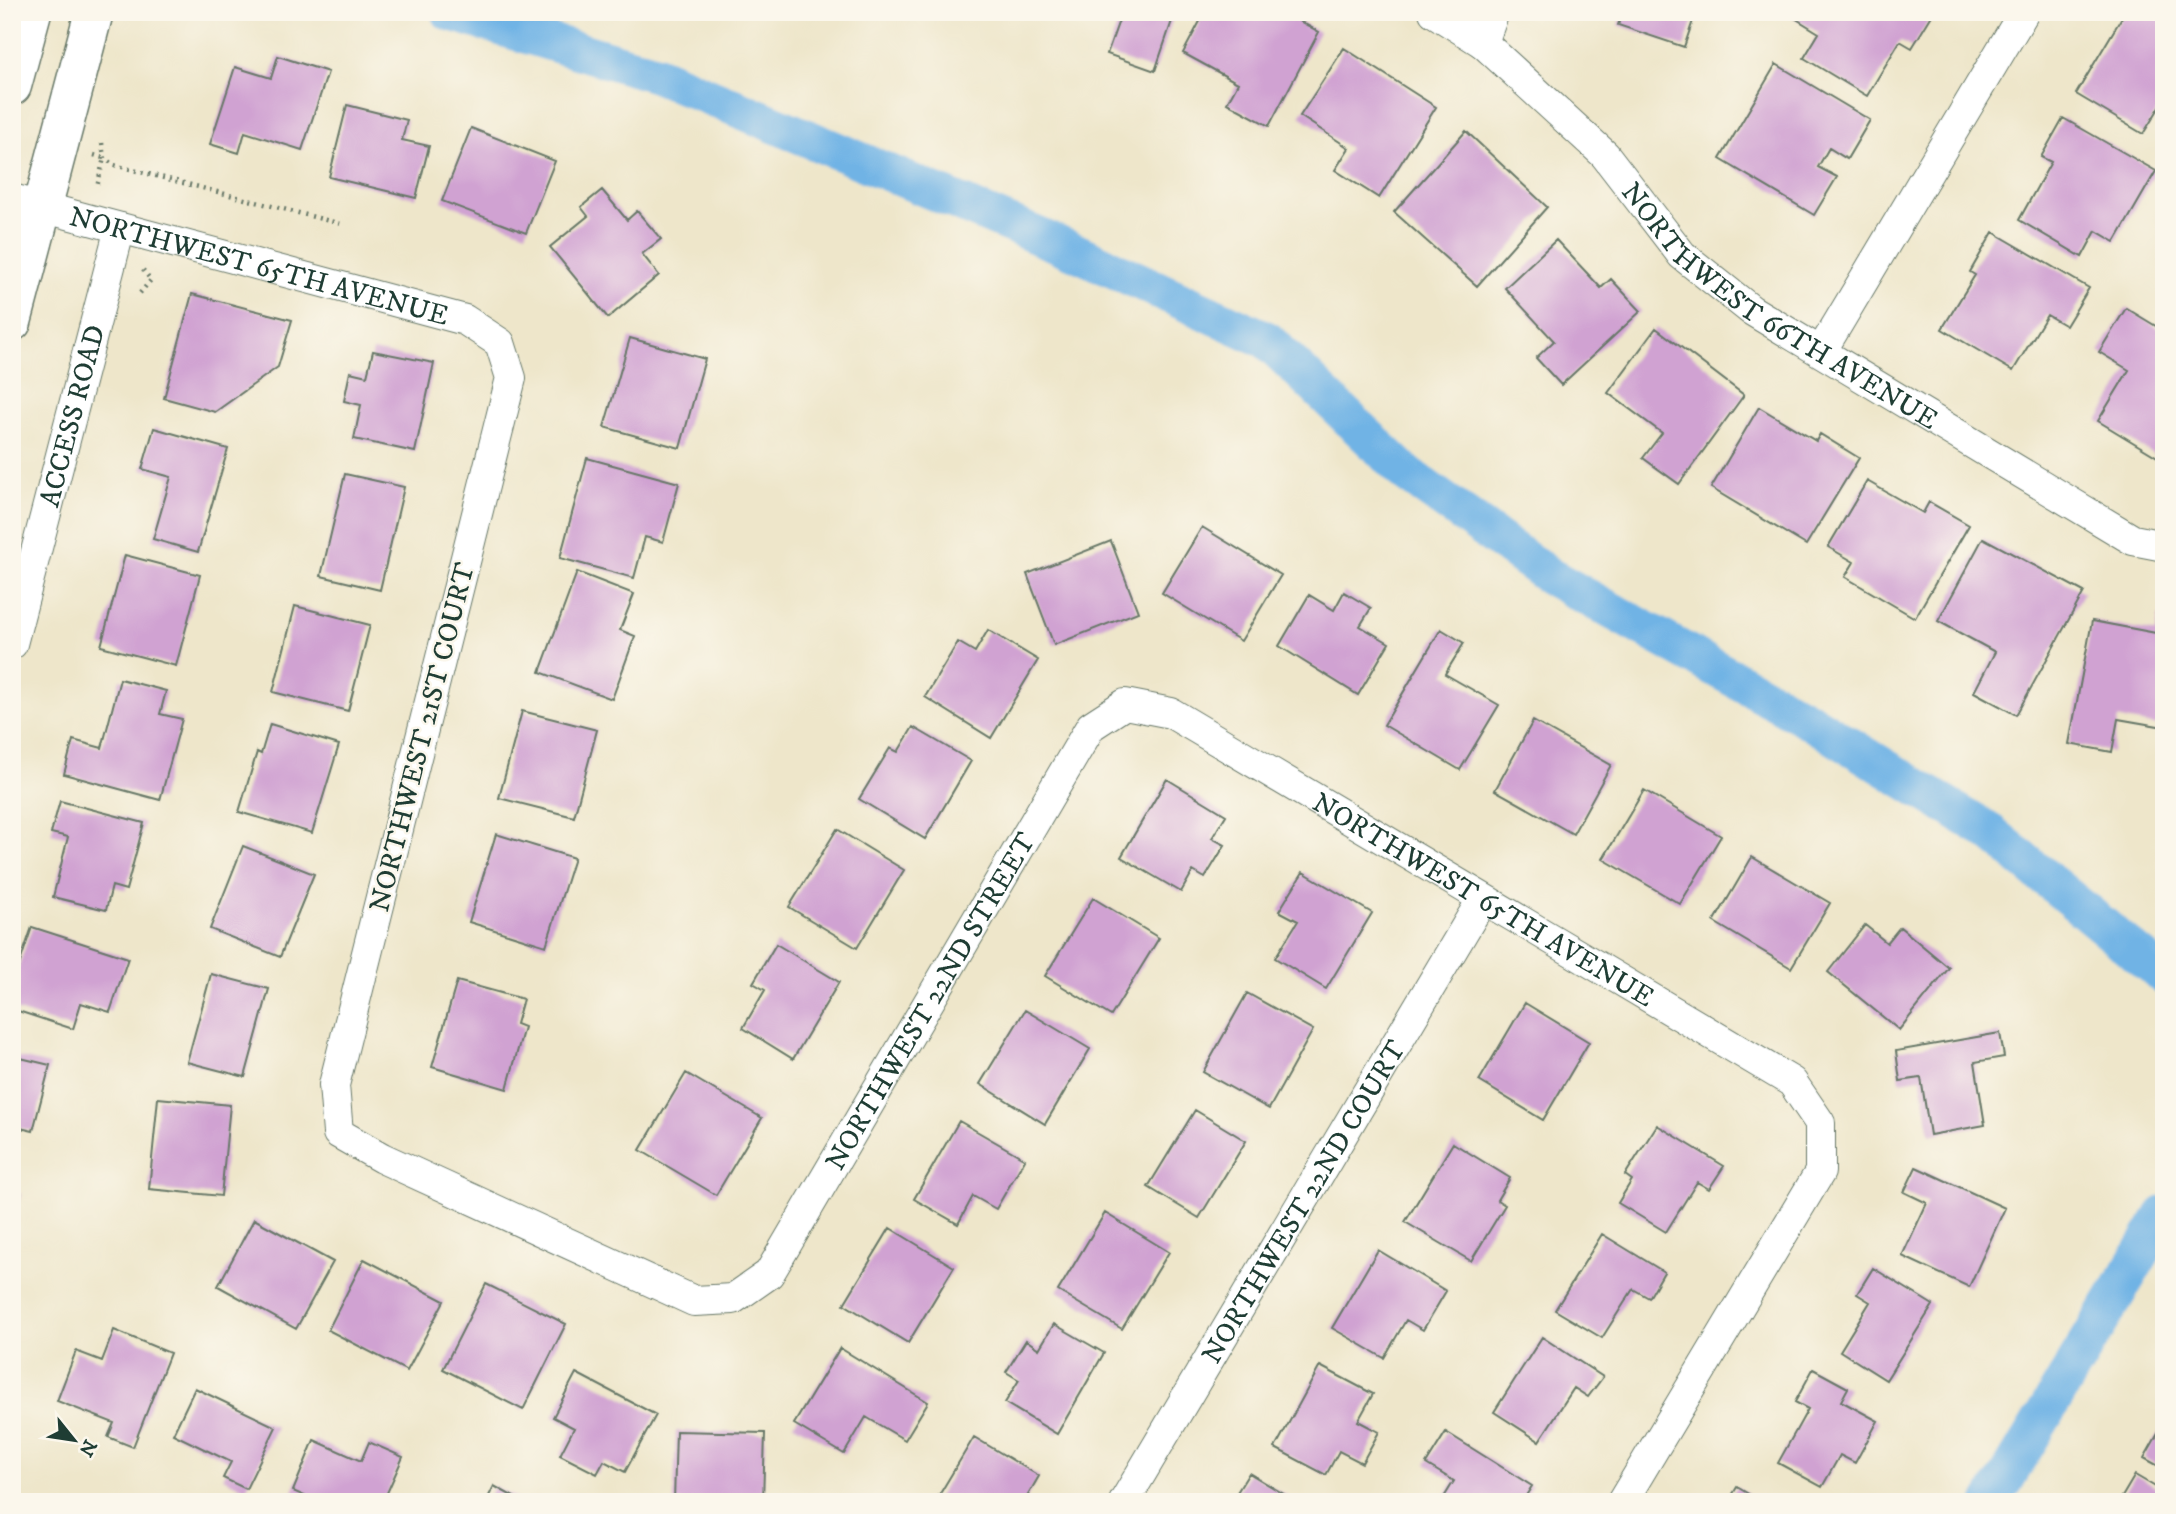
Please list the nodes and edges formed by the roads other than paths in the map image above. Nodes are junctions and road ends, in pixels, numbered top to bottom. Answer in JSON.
{"nodes":[{"id":1,"x":32,"y":12,"type":"edge"},
{"id":2,"x":94,"y":12,"type":"edge"},
{"id":3,"x":1434,"y":12,"type":"edge"},
{"id":4,"x":1494,"y":12,"type":"edge"},
{"id":5,"x":2024,"y":12,"type":"edge"},
{"id":6,"x":1483,"y":43,"type":"junction"},
{"id":7,"x":12,"y":86,"type":"edge"},
{"id":8,"x":27,"y":203,"type":"edge"},
{"id":9,"x":120,"y":228,"type":"junction"},
{"id":10,"x":12,"y":322,"type":"edge"},
{"id":11,"x":500,"y":343,"type":"joint"},
{"id":12,"x":1822,"y":350,"type":"junction"},
{"id":13,"x":2164,"y":545,"type":"edge"},
{"id":14,"x":12,"y":644,"type":"edge"},
{"id":15,"x":1125,"y":704,"type":"joint"},
{"id":16,"x":1482,"y":900,"type":"junction"},
{"id":17,"x":733,"y":1298,"type":"joint"},
{"id":18,"x":1125,"y":1502,"type":"edge"},
{"id":19,"x":1622,"y":1502,"type":"edge"}],
"edges":[{"from":1,"to":7,"type":"main road"},
{"from":2,"to":8,"type":"main road"},
{"from":3,"to":6,"type":"street","name":"NORTHWEST 66TH AVENUE"},
{"from":4,"to":6,"type":"street"},
{"from":5,"to":12,"type":"street"},
{"from":6,"to":12,"type":"street","name":"NORTHWEST 66TH AVENUE"},
{"from":8,"to":9,"type":"street","name":"NORTHWEST 65TH AVENUE"},
{"from":8,"to":10,"type":"main road"},
{"from":9,"to":11,"type":"street","name":"NORTHWEST 65TH AVENUE"},
{"from":9,"to":14,"type":"street","name":"ACCESS ROAD"},
{"from":11,"to":17,"type":"street","name":"NORTHWEST 21ST COURT"},
{"from":12,"to":13,"type":"street","name":"NORTHWEST 66TH AVENUE"},
{"from":15,"to":16,"type":"street","name":"NORTHWEST 65TH AVENUE"},
{"from":15,"to":17,"type":"street","name":"NORTHWEST 22ND STREET"},
{"from":16,"to":18,"type":"street","name":"NORTHWEST 22ND COURT"},
{"from":16,"to":19,"type":"street","name":"NORTHWEST 65TH AVENUE"}]}
